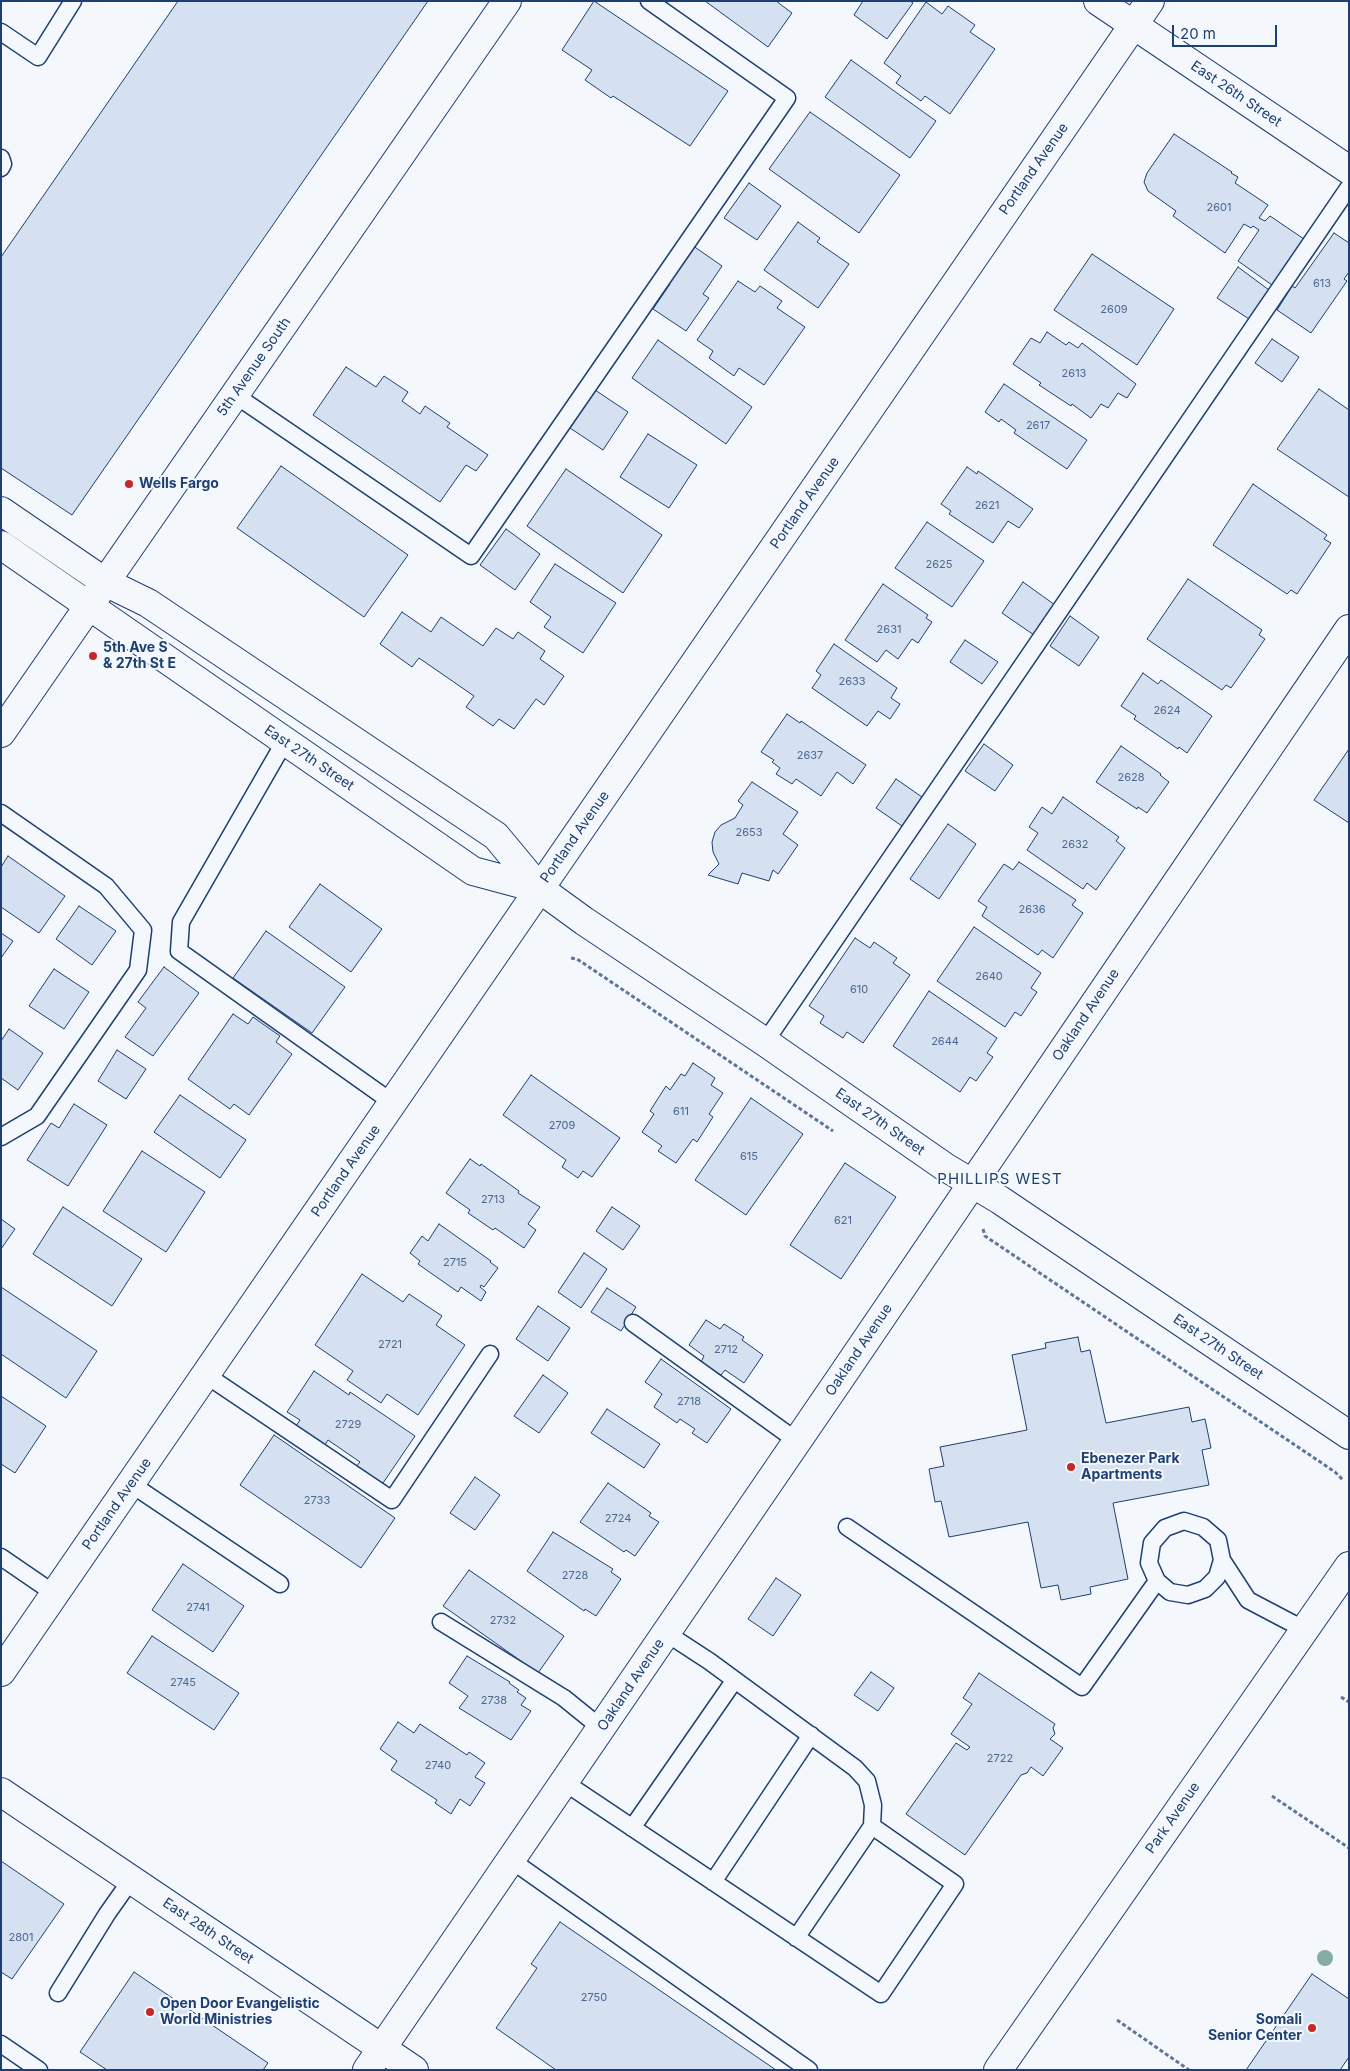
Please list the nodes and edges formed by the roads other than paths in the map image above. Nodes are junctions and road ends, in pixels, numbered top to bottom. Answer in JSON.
{"nodes":[{"id":1,"x":73,"y":1,"type":"edge"},
{"id":2,"x":507,"y":1,"type":"edge"},
{"id":3,"x":649,"y":1,"type":"edge"},
{"id":4,"x":1098,"y":1,"type":"edge"},
{"id":5,"x":1150,"y":1,"type":"edge"},
{"id":6,"x":1134,"y":25,"type":"junction"},
{"id":7,"x":1,"y":32,"type":"edge"},
{"id":8,"x":1,"y":158,"type":"edge"},
{"id":9,"x":1,"y":168,"type":"edge"},
{"id":10,"x":1349,"y":170,"type":"edge"},
{"id":11,"x":1349,"y":187,"type":"edge"},
{"id":12,"x":235,"y":395,"type":"junction"},
{"id":13,"x":1,"y":511,"type":"edge"},
{"id":14,"x":1,"y":545,"type":"edge"},
{"id":15,"x":105,"y":582,"type":"junction"},
{"id":16,"x":89,"y":606,"type":"junction"},
{"id":17,"x":1349,"y":629,"type":"edge"},
{"id":18,"x":1,"y":734,"type":"edge"},
{"id":19,"x":285,"y":742,"type":"junction"},
{"id":20,"x":1,"y":813,"type":"edge"},
{"id":21,"x":540,"y":888,"type":"junction"},
{"id":22,"x":765,"y":1042,"type":"junction"},
{"id":23,"x":392,"y":1103,"type":"junction"},
{"id":24,"x":1,"y":1137,"type":"edge"},
{"id":25,"x":972,"y":1184,"type":"junction"},
{"id":26,"x":633,"y":1323,"type":"dead end"},
{"id":27,"x":490,"y":1354,"type":"dead end"},
{"id":28,"x":206,"y":1375,"type":"junction"},
{"id":29,"x":1349,"y":1435,"type":"edge"},
{"id":30,"x":797,"y":1441,"type":"junction"},
{"id":31,"x":131,"y":1484,"type":"junction"},
{"id":32,"x":847,"y":1527,"type":"dead end"},
{"id":33,"x":1,"y":1557,"type":"edge"},
{"id":34,"x":1222,"y":1560,"type":"junction"},
{"id":35,"x":1349,"y":1566,"type":"edge"},
{"id":36,"x":1157,"y":1581,"type":"junction"},
{"id":37,"x":280,"y":1584,"type":"dead end"},
{"id":38,"x":55,"y":1594,"type":"junction"},
{"id":39,"x":440,"y":1622,"type":"dead end"},
{"id":40,"x":1305,"y":1630,"type":"junction"},
{"id":41,"x":666,"y":1633,"type":"junction"},
{"id":42,"x":1,"y":1672,"type":"edge"},
{"id":43,"x":734,"y":1681,"type":"junction"},
{"id":44,"x":601,"y":1728,"type":"junction"},
{"id":45,"x":811,"y":1735,"type":"junction"},
{"id":46,"x":564,"y":1782,"type":"junction"},
{"id":47,"x":1,"y":1792,"type":"edge"},
{"id":48,"x":872,"y":1826,"type":"junction"},
{"id":49,"x":632,"y":1828,"type":"junction"},
{"id":50,"x":511,"y":1860,"type":"junction"},
{"id":51,"x":131,"y":1880,"type":"junction"},
{"id":52,"x":713,"y":1882,"type":"junction"},
{"id":53,"x":796,"y":1938,"type":"junction"},
{"id":54,"x":58,"y":1993,"type":"dead end"},
{"id":55,"x":1,"y":2044,"type":"edge"},
{"id":56,"x":375,"y":2059,"type":"edge"},
{"id":57,"x":39,"y":2070,"type":"edge"},
{"id":58,"x":414,"y":2070,"type":"edge"},
{"id":59,"x":809,"y":2070,"type":"edge"},
{"id":60,"x":998,"y":2070,"type":"edge"}],
"edges":[{"from":1,"to":7,"type":"lane"},
{"from":2,"to":12,"type":"street","name":"5th Avenue South"},
{"from":3,"to":12,"type":"lane"},
{"from":4,"to":6,"type":"street","name":"East 26th Street"},
{"from":5,"to":6,"type":"street","name":"Portland Avenue"},
{"from":6,"to":10,"type":"street","name":"East 26th Street"},
{"from":6,"to":21,"type":"street","name":"Portland Avenue"},
{"from":8,"to":9,"type":"lane"},
{"from":11,"to":22,"type":"lane"},
{"from":12,"to":15,"type":"street","name":"5th Avenue South"},
{"from":13,"to":15,"type":"street","name":"East 27th Street"},
{"from":14,"to":16,"type":"street","name":"East 27th Street"},
{"from":15,"to":16,"type":"street","name":"5th Avenue South"},
{"from":15,"to":21,"type":"street","name":"East 27th Street"},
{"from":16,"to":18,"type":"street","name":"5th Avenue South"},
{"from":16,"to":19,"type":"street","name":"East 27th Street"},
{"from":17,"to":25,"type":"street","name":"Oakland Avenue"},
{"from":19,"to":21,"type":"street","name":"East 27th Street"},
{"from":19,"to":23,"type":"lane"},
{"from":20,"to":24,"type":"lane"},
{"from":21,"to":22,"type":"street","name":"East 27th Street"},
{"from":21,"to":23,"type":"street","name":"Portland Avenue"},
{"from":22,"to":25,"type":"street","name":"East 27th Street"},
{"from":23,"to":28,"type":"street","name":"Portland Avenue"},
{"from":25,"to":29,"type":"street","name":"East 27th Street"},
{"from":25,"to":30,"type":"street","name":"Oakland Avenue"},
{"from":26,"to":30,"type":"lane"},
{"from":27,"to":28,"type":"lane"},
{"from":28,"to":31,"type":"street","name":"Portland Avenue"},
{"from":30,"to":41,"type":"street","name":"Oakland Avenue"},
{"from":31,"to":37,"type":"lane"},
{"from":31,"to":38,"type":"street","name":"Portland Avenue"},
{"from":32,"to":36,"type":"lane"},
{"from":33,"to":38,"type":"lane"},
{"from":34,"to":36,"type":"lane"},
{"from":34,"to":36,"type":"lane"},
{"from":34,"to":40,"type":"lane"},
{"from":35,"to":40,"type":"street","name":"Park Avenue"},
{"from":38,"to":42,"type":"street","name":"Portland Avenue"},
{"from":39,"to":44,"type":"lane"},
{"from":40,"to":60,"type":"street","name":"Park Avenue"},
{"from":41,"to":43,"type":"lane"},
{"from":41,"to":44,"type":"street","name":"Oakland Avenue"},
{"from":43,"to":45,"type":"lane"},
{"from":43,"to":49,"type":"lane"},
{"from":44,"to":46,"type":"street","name":"Oakland Avenue"},
{"from":45,"to":48,"type":"lane"},
{"from":45,"to":52,"type":"lane"},
{"from":46,"to":49,"type":"lane"},
{"from":46,"to":50,"type":"street","name":"Oakland Avenue"},
{"from":47,"to":51,"type":"street","name":"East 28th Street"},
{"from":48,"to":53,"type":"lane"},
{"from":48,"to":53,"type":"lane"},
{"from":49,"to":52,"type":"lane"},
{"from":50,"to":56,"type":"street","name":"Oakland Avenue"},
{"from":50,"to":59,"type":"lane"},
{"from":51,"to":54,"type":"lane"},
{"from":51,"to":56,"type":"street","name":"East 28th Street"},
{"from":52,"to":53,"type":"lane"},
{"from":55,"to":57,"type":"lane"},
{"from":56,"to":58,"type":"street","name":"East 28th Street"}]}
